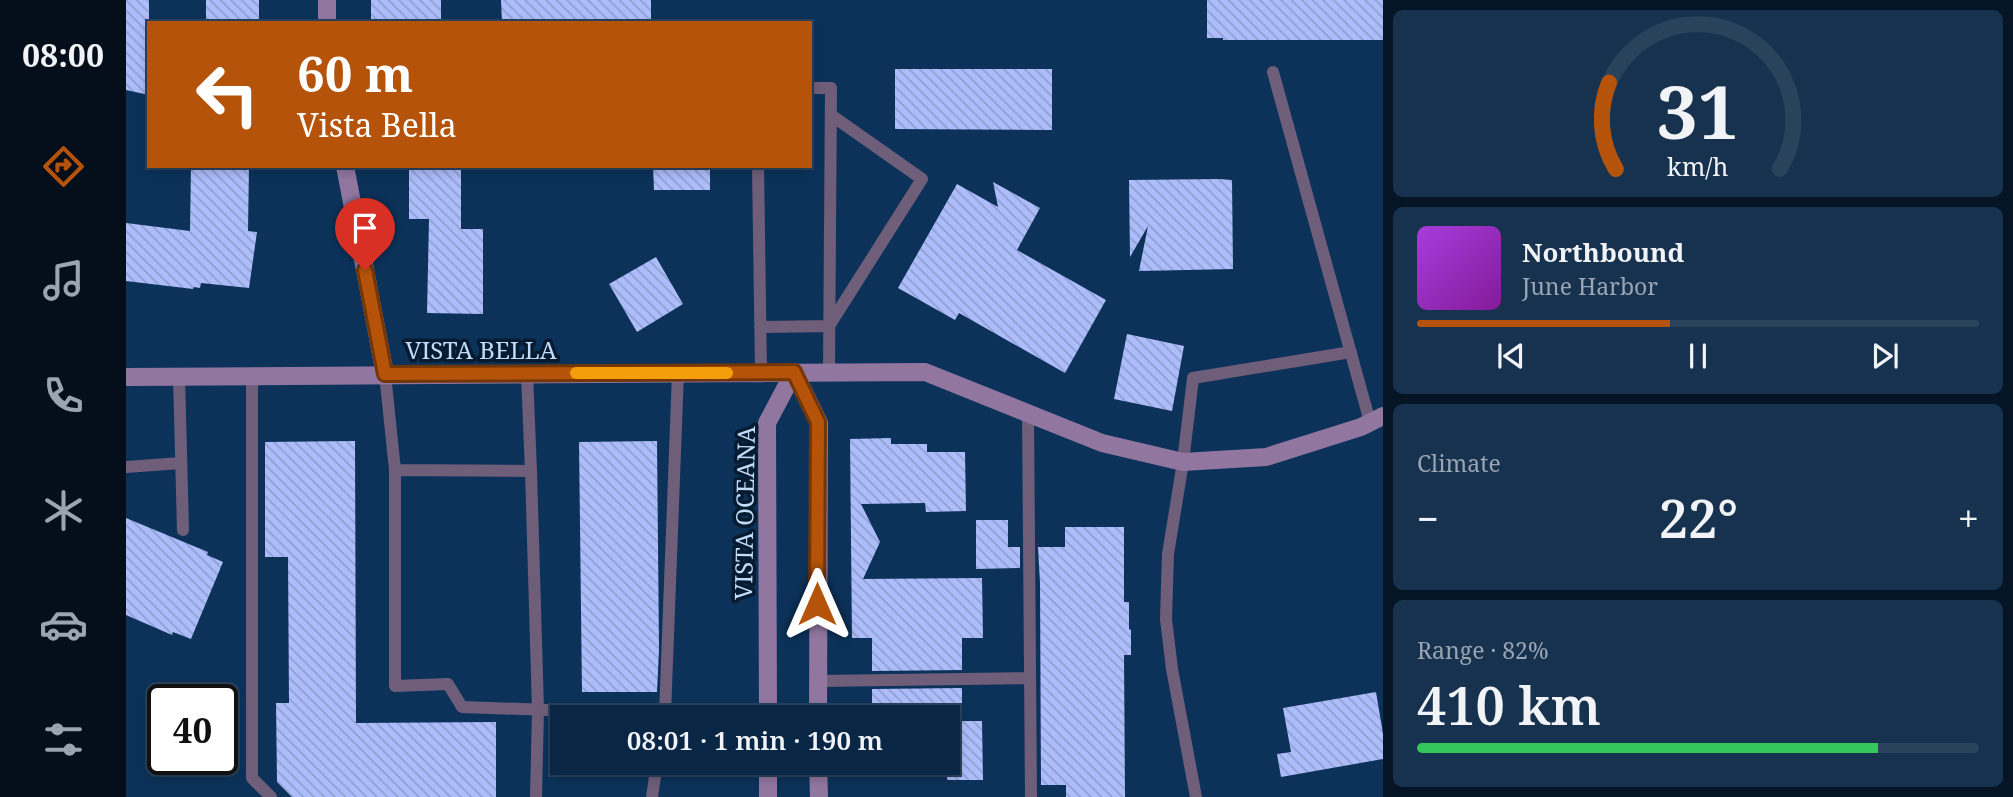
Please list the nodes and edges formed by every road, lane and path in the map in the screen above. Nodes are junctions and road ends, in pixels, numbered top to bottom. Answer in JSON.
{"nodes":[{"id":1,"x":327,"y":0,"type":"edge"},
{"id":2,"x":327,"y":21,"type":"edge"},
{"id":3,"x":1273,"y":72,"type":"dead end"},
{"id":4,"x":812,"y":88,"type":"edge"},
{"id":5,"x":831,"y":115,"type":"junction"},
{"id":6,"x":345,"y":168,"type":"edge"},
{"id":7,"x":758,"y":168,"type":"edge"},
{"id":8,"x":829,"y":326,"type":"junction"},
{"id":9,"x":760,"y":327,"type":"junction"},
{"id":10,"x":1351,"y":352,"type":"junction"},
{"id":11,"x":761,"y":372,"type":"junction"},
{"id":12,"x":794,"y":372,"type":"junction"},
{"id":13,"x":829,"y":372,"type":"junction"},
{"id":14,"x":527,"y":373,"type":"junction"},
{"id":15,"x":678,"y":373,"type":"junction"},
{"id":16,"x":385,"y":374,"type":"junction"},
{"id":17,"x":179,"y":376,"type":"junction"},
{"id":18,"x":252,"y":376,"type":"junction"},
{"id":19,"x":126,"y":377,"type":"edge"},
{"id":20,"x":1028,"y":413,"type":"junction"},
{"id":21,"x":1376,"y":419,"type":"edge"},
{"id":22,"x":1183,"y":462,"type":"junction"},
{"id":23,"x":181,"y":463,"type":"junction"},
{"id":24,"x":126,"y":467,"type":"edge"},
{"id":25,"x":395,"y":470,"type":"junction"},
{"id":26,"x":531,"y":471,"type":"junction"},
{"id":27,"x":183,"y":530,"type":"dead end"},
{"id":28,"x":1029,"y":678,"type":"junction"},
{"id":29,"x":818,"y":681,"type":"junction"},
{"id":30,"x":664,"y":705,"type":"edge"},
{"id":31,"x":768,"y":705,"type":"edge"},
{"id":32,"x":818,"y":705,"type":"edge"},
{"id":33,"x":538,"y":710,"type":"junction"},
{"id":34,"x":550,"y":711,"type":"edge"},
{"id":35,"x":655,"y":775,"type":"edge"},
{"id":36,"x":768,"y":775,"type":"edge"},
{"id":37,"x":818,"y":775,"type":"edge"},
{"id":38,"x":271,"y":797,"type":"edge"},
{"id":39,"x":536,"y":797,"type":"edge"},
{"id":40,"x":652,"y":797,"type":"edge"},
{"id":41,"x":768,"y":797,"type":"edge"},
{"id":42,"x":818,"y":797,"type":"edge"},
{"id":43,"x":1031,"y":797,"type":"edge"},
{"id":44,"x":1196,"y":797,"type":"edge"}],
"edges":[{"from":1,"to":2,"type":"street"},
{"from":3,"to":10,"type":"lane"},
{"from":4,"to":5,"type":"lane"},
{"from":5,"to":8,"type":"lane"},
{"from":5,"to":8,"type":"lane"},
{"from":6,"to":16,"type":"street"},
{"from":7,"to":9,"type":"lane"},
{"from":8,"to":9,"type":"lane"},
{"from":8,"to":13,"type":"lane"},
{"from":9,"to":11,"type":"lane"},
{"from":10,"to":21,"type":"lane"},
{"from":10,"to":22,"type":"lane"},
{"from":11,"to":12,"type":"street","name":"VISTA BELLA"},
{"from":11,"to":15,"type":"street","name":"VISTA BELLA"},
{"from":12,"to":13,"type":"street","name":"VISTA BELLA"},
{"from":12,"to":29,"type":"street"},
{"from":12,"to":31,"type":"street","name":"VISTA OCEANA"},
{"from":13,"to":20,"type":"street","name":"VISTA BELLA"},
{"from":14,"to":15,"type":"street","name":"VISTA BELLA"},
{"from":14,"to":16,"type":"street","name":"VISTA BELLA"},
{"from":14,"to":26,"type":"lane"},
{"from":15,"to":30,"type":"lane"},
{"from":16,"to":18,"type":"street","name":"VISTA BELLA"},
{"from":16,"to":25,"type":"lane"},
{"from":17,"to":18,"type":"street","name":"VISTA BELLA"},
{"from":17,"to":19,"type":"street","name":"VISTA BELLA"},
{"from":17,"to":23,"type":"lane"},
{"from":18,"to":38,"type":"lane"},
{"from":20,"to":22,"type":"street","name":"VISTA BELLA"},
{"from":20,"to":28,"type":"lane"},
{"from":21,"to":22,"type":"street","name":"VISTA BELLA"},
{"from":22,"to":44,"type":"lane"},
{"from":23,"to":24,"type":"lane"},
{"from":23,"to":27,"type":"lane"},
{"from":25,"to":26,"type":"lane"},
{"from":25,"to":33,"type":"lane"},
{"from":26,"to":33,"type":"lane"},
{"from":28,"to":29,"type":"lane"},
{"from":28,"to":43,"type":"lane"},
{"from":29,"to":32,"type":"street"},
{"from":33,"to":34,"type":"lane"},
{"from":33,"to":39,"type":"lane"},
{"from":35,"to":40,"type":"lane"},
{"from":36,"to":41,"type":"street"},
{"from":37,"to":42,"type":"street"}]}
